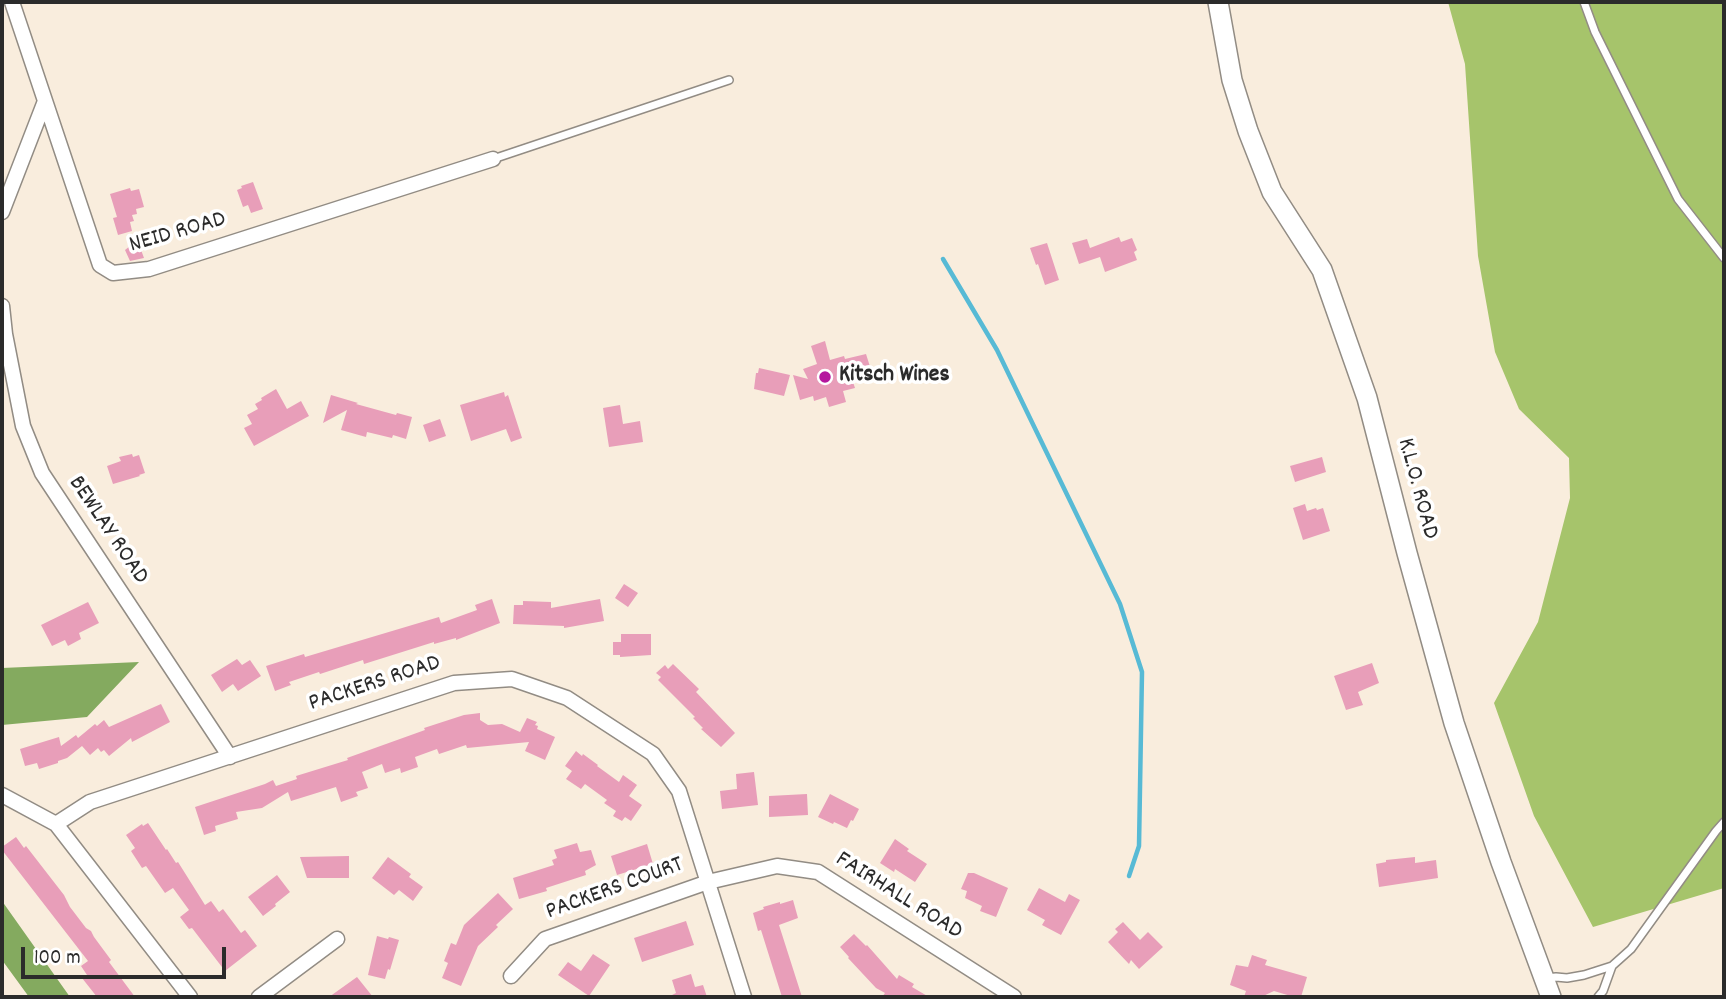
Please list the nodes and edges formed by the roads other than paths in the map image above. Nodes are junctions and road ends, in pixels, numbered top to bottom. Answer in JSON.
{"nodes":[{"id":1,"x":12,"y":2,"type":"edge"},
{"id":2,"x":1218,"y":2,"type":"edge"},
{"id":3,"x":1584,"y":2,"type":"edge"},
{"id":4,"x":729,"y":80,"type":"dead end"},
{"id":5,"x":45,"y":101,"type":"junction"},
{"id":6,"x":493,"y":159,"type":"joint"},
{"id":7,"x":2,"y":212,"type":"edge"},
{"id":8,"x":1724,"y":258,"type":"edge"},
{"id":9,"x":2,"y":306,"type":"edge"},
{"id":10,"x":230,"y":757,"type":"junction"},
{"id":11,"x":2,"y":795,"type":"edge"},
{"id":12,"x":1724,"y":822,"type":"edge"},
{"id":13,"x":56,"y":824,"type":"junction"},
{"id":14,"x":708,"y":882,"type":"junction"},
{"id":15,"x":337,"y":939,"type":"dead end"},
{"id":16,"x":1612,"y":966,"type":"junction"},
{"id":17,"x":511,"y":976,"type":"dead end"},
{"id":18,"x":1547,"y":988,"type":"edge"},
{"id":19,"x":190,"y":997,"type":"edge"},
{"id":20,"x":259,"y":997,"type":"edge"},
{"id":21,"x":744,"y":997,"type":"edge"},
{"id":22,"x":1014,"y":997,"type":"edge"},
{"id":23,"x":1598,"y":997,"type":"edge"}],
"edges":[{"from":1,"to":5,"type":"street","name":"NEID ROAD"},
{"from":2,"to":18,"type":"main road","name":"K.L.O. ROAD"},
{"from":3,"to":8,"type":"lane"},
{"from":4,"to":6,"type":"lane"},
{"from":5,"to":6,"type":"street","name":"NEID ROAD"},
{"from":5,"to":7,"type":"street"},
{"from":9,"to":10,"type":"street","name":"BEWLAY ROAD"},
{"from":10,"to":13,"type":"street","name":"PACKERS ROAD"},
{"from":10,"to":14,"type":"street","name":"PACKERS ROAD"},
{"from":11,"to":13,"type":"street"},
{"from":12,"to":16,"type":"lane"},
{"from":13,"to":19,"type":"street"},
{"from":14,"to":17,"type":"street","name":"PACKERS COURT"},
{"from":14,"to":21,"type":"street","name":"PACKERS ROAD"},
{"from":14,"to":22,"type":"street","name":"FAIRHALL ROAD"},
{"from":15,"to":20,"type":"street"},
{"from":16,"to":18,"type":"lane"},
{"from":16,"to":23,"type":"lane"}]}
